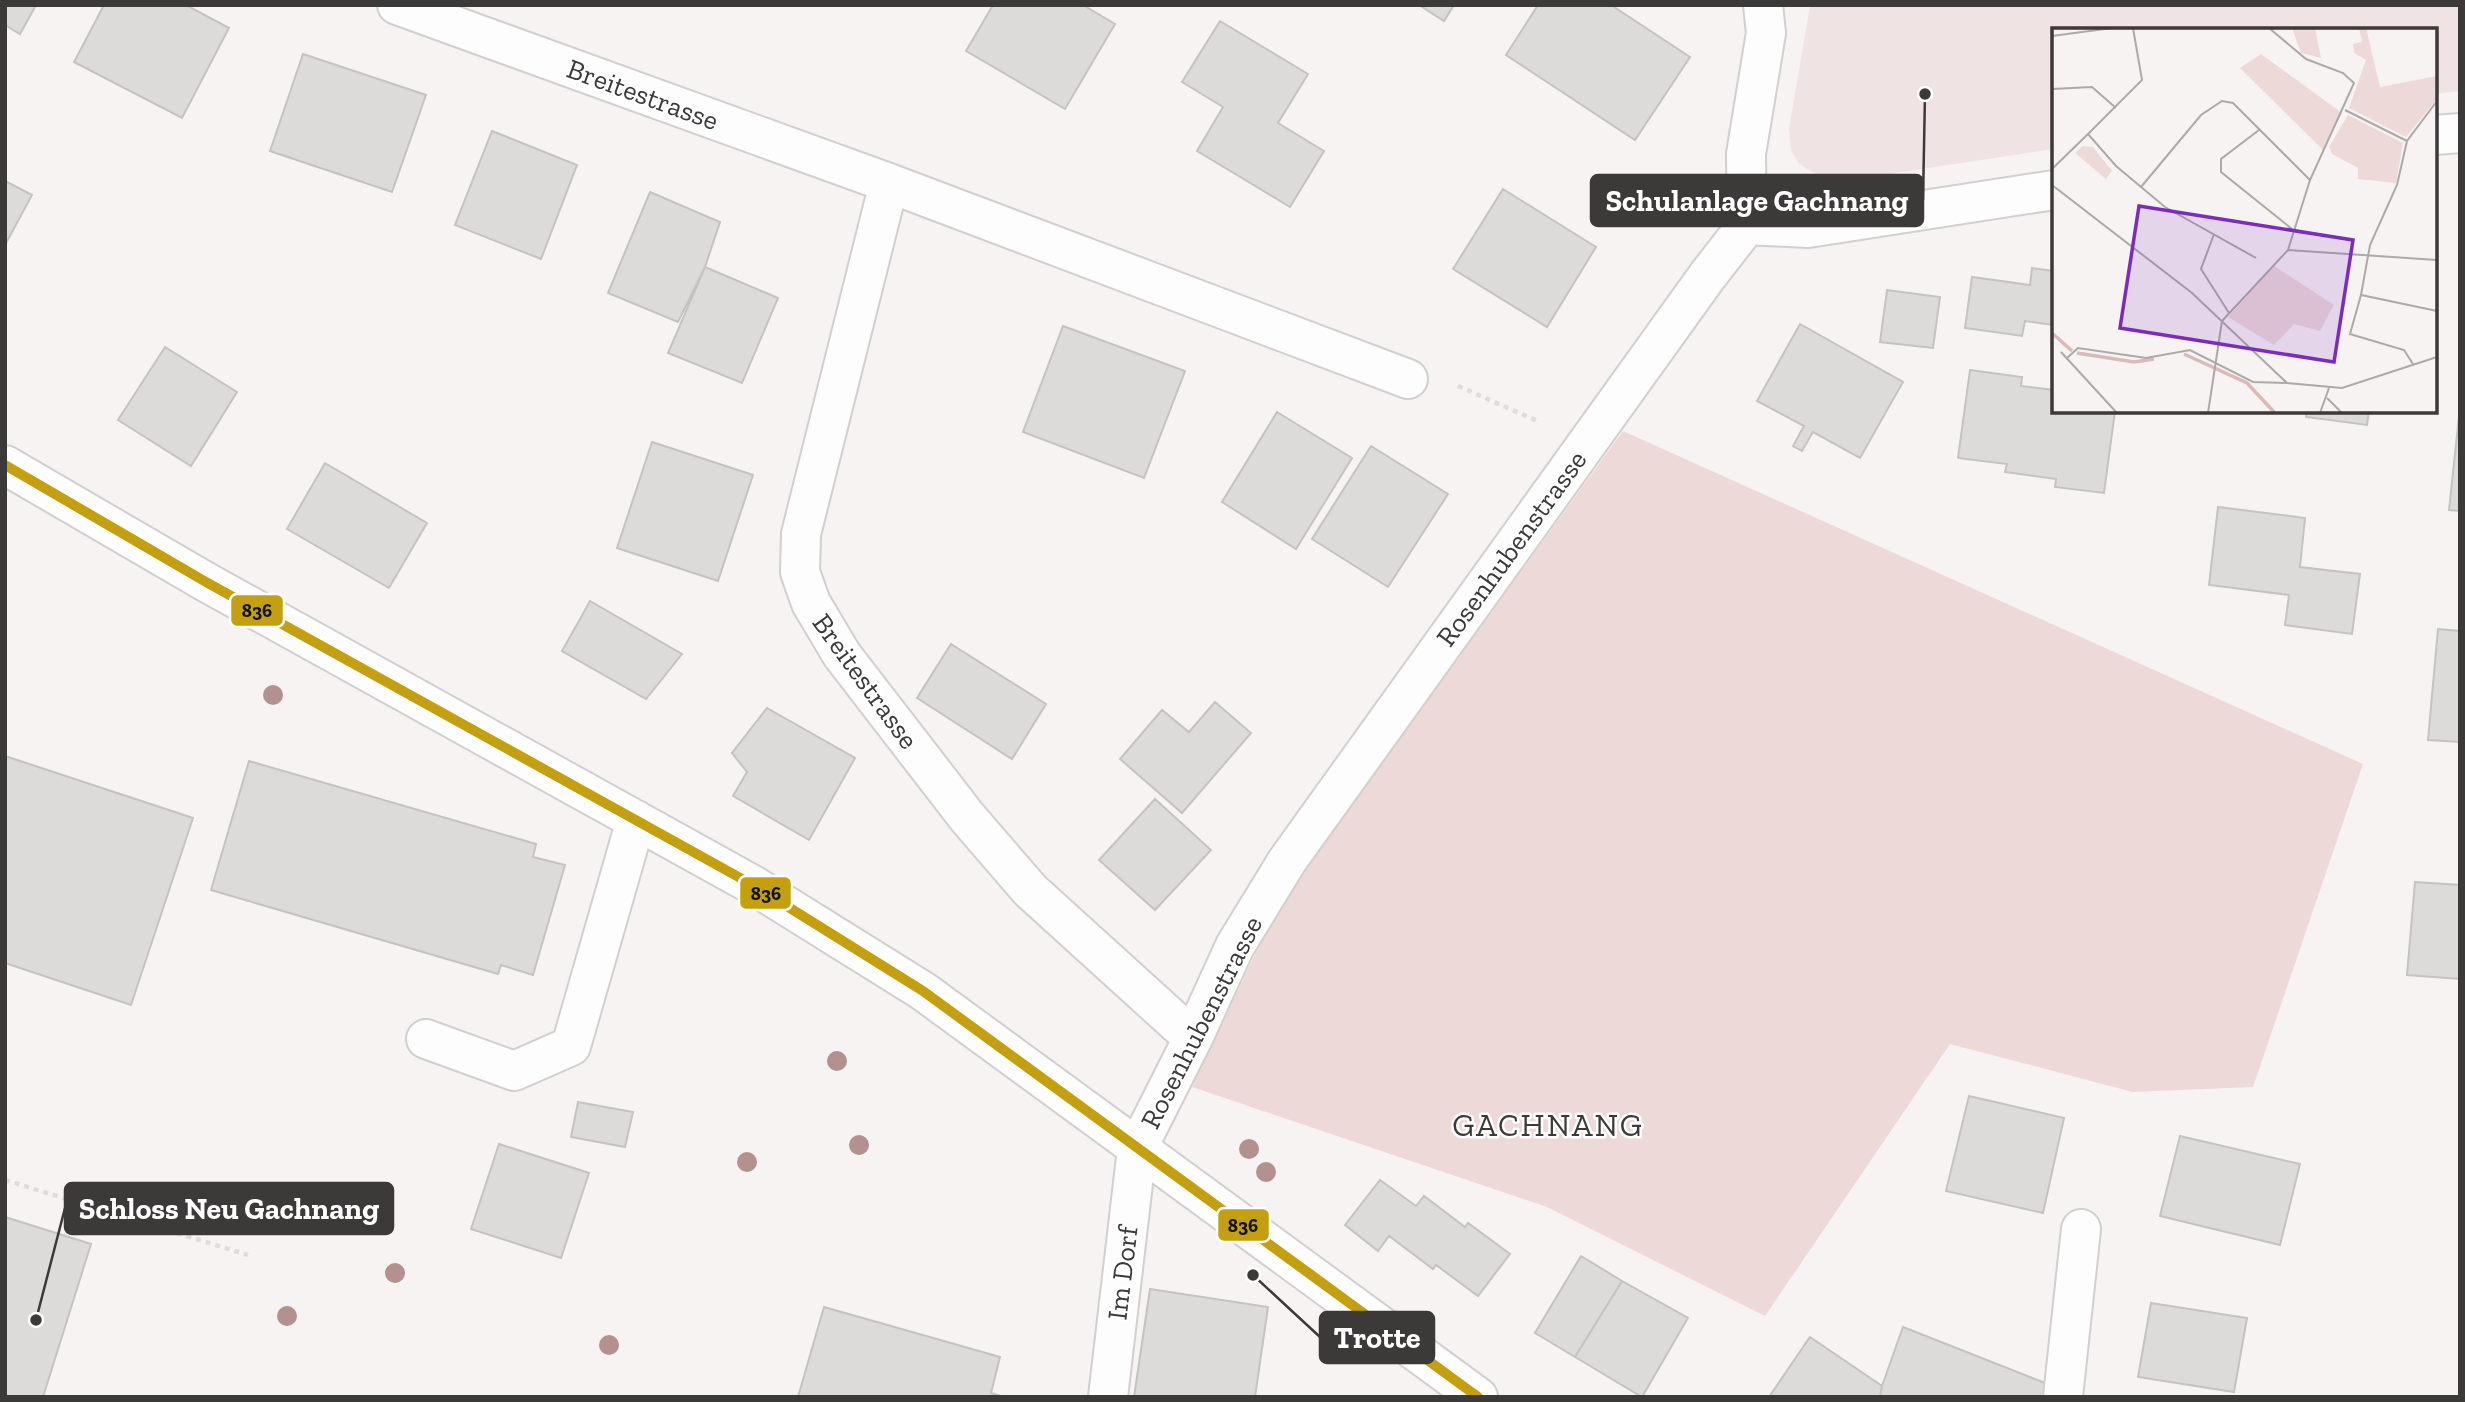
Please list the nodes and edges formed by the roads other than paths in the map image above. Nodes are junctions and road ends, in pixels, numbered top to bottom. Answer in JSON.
{"nodes":[{"id":1,"x":397,"y":5,"type":"edge"},
{"id":2,"x":1763,"y":5,"type":"edge"},
{"id":3,"x":2460,"y":133,"type":"edge"},
{"id":4,"x":2437,"y":135,"type":"edge"},
{"id":5,"x":889,"y":183,"type":"junction"},
{"id":6,"x":2052,"y":190,"type":"edge"},
{"id":7,"x":1747,"y":225,"type":"junction"},
{"id":8,"x":1408,"y":379,"type":"road end"},
{"id":9,"x":5,"y":466,"type":"edge"},
{"id":10,"x":636,"y":820,"type":"junction"},
{"id":11,"x":1193,"y":1038,"type":"junction"},
{"id":12,"x":426,"y":1039,"type":"dead end"},
{"id":13,"x":1137,"y":1149,"type":"junction"},
{"id":14,"x":2081,"y":1229,"type":"dead end"},
{"id":15,"x":1108,"y":1397,"type":"edge"},
{"id":16,"x":1478,"y":1397,"type":"edge"},
{"id":17,"x":2063,"y":1397,"type":"edge"}],
"edges":[{"from":1,"to":5,"type":"street","name":"Breitestrasse"},
{"from":2,"to":7,"type":"street"},
{"from":3,"to":4,"type":"street"},
{"from":5,"to":8,"type":"street","name":"Breitestrasse"},
{"from":5,"to":11,"type":"street","name":"Breitestrasse"},
{"from":6,"to":7,"type":"street"},
{"from":7,"to":11,"type":"street","name":"Rosenhubenstrasse"},
{"from":9,"to":10,"type":"street"},
{"from":10,"to":12,"type":"street"},
{"from":10,"to":13,"type":"street"},
{"from":11,"to":13,"type":"street","name":"Rosenhubenstrasse"},
{"from":13,"to":15,"type":"street","name":"Im Dorf"},
{"from":13,"to":16,"type":"street"},
{"from":14,"to":17,"type":"street"}]}
